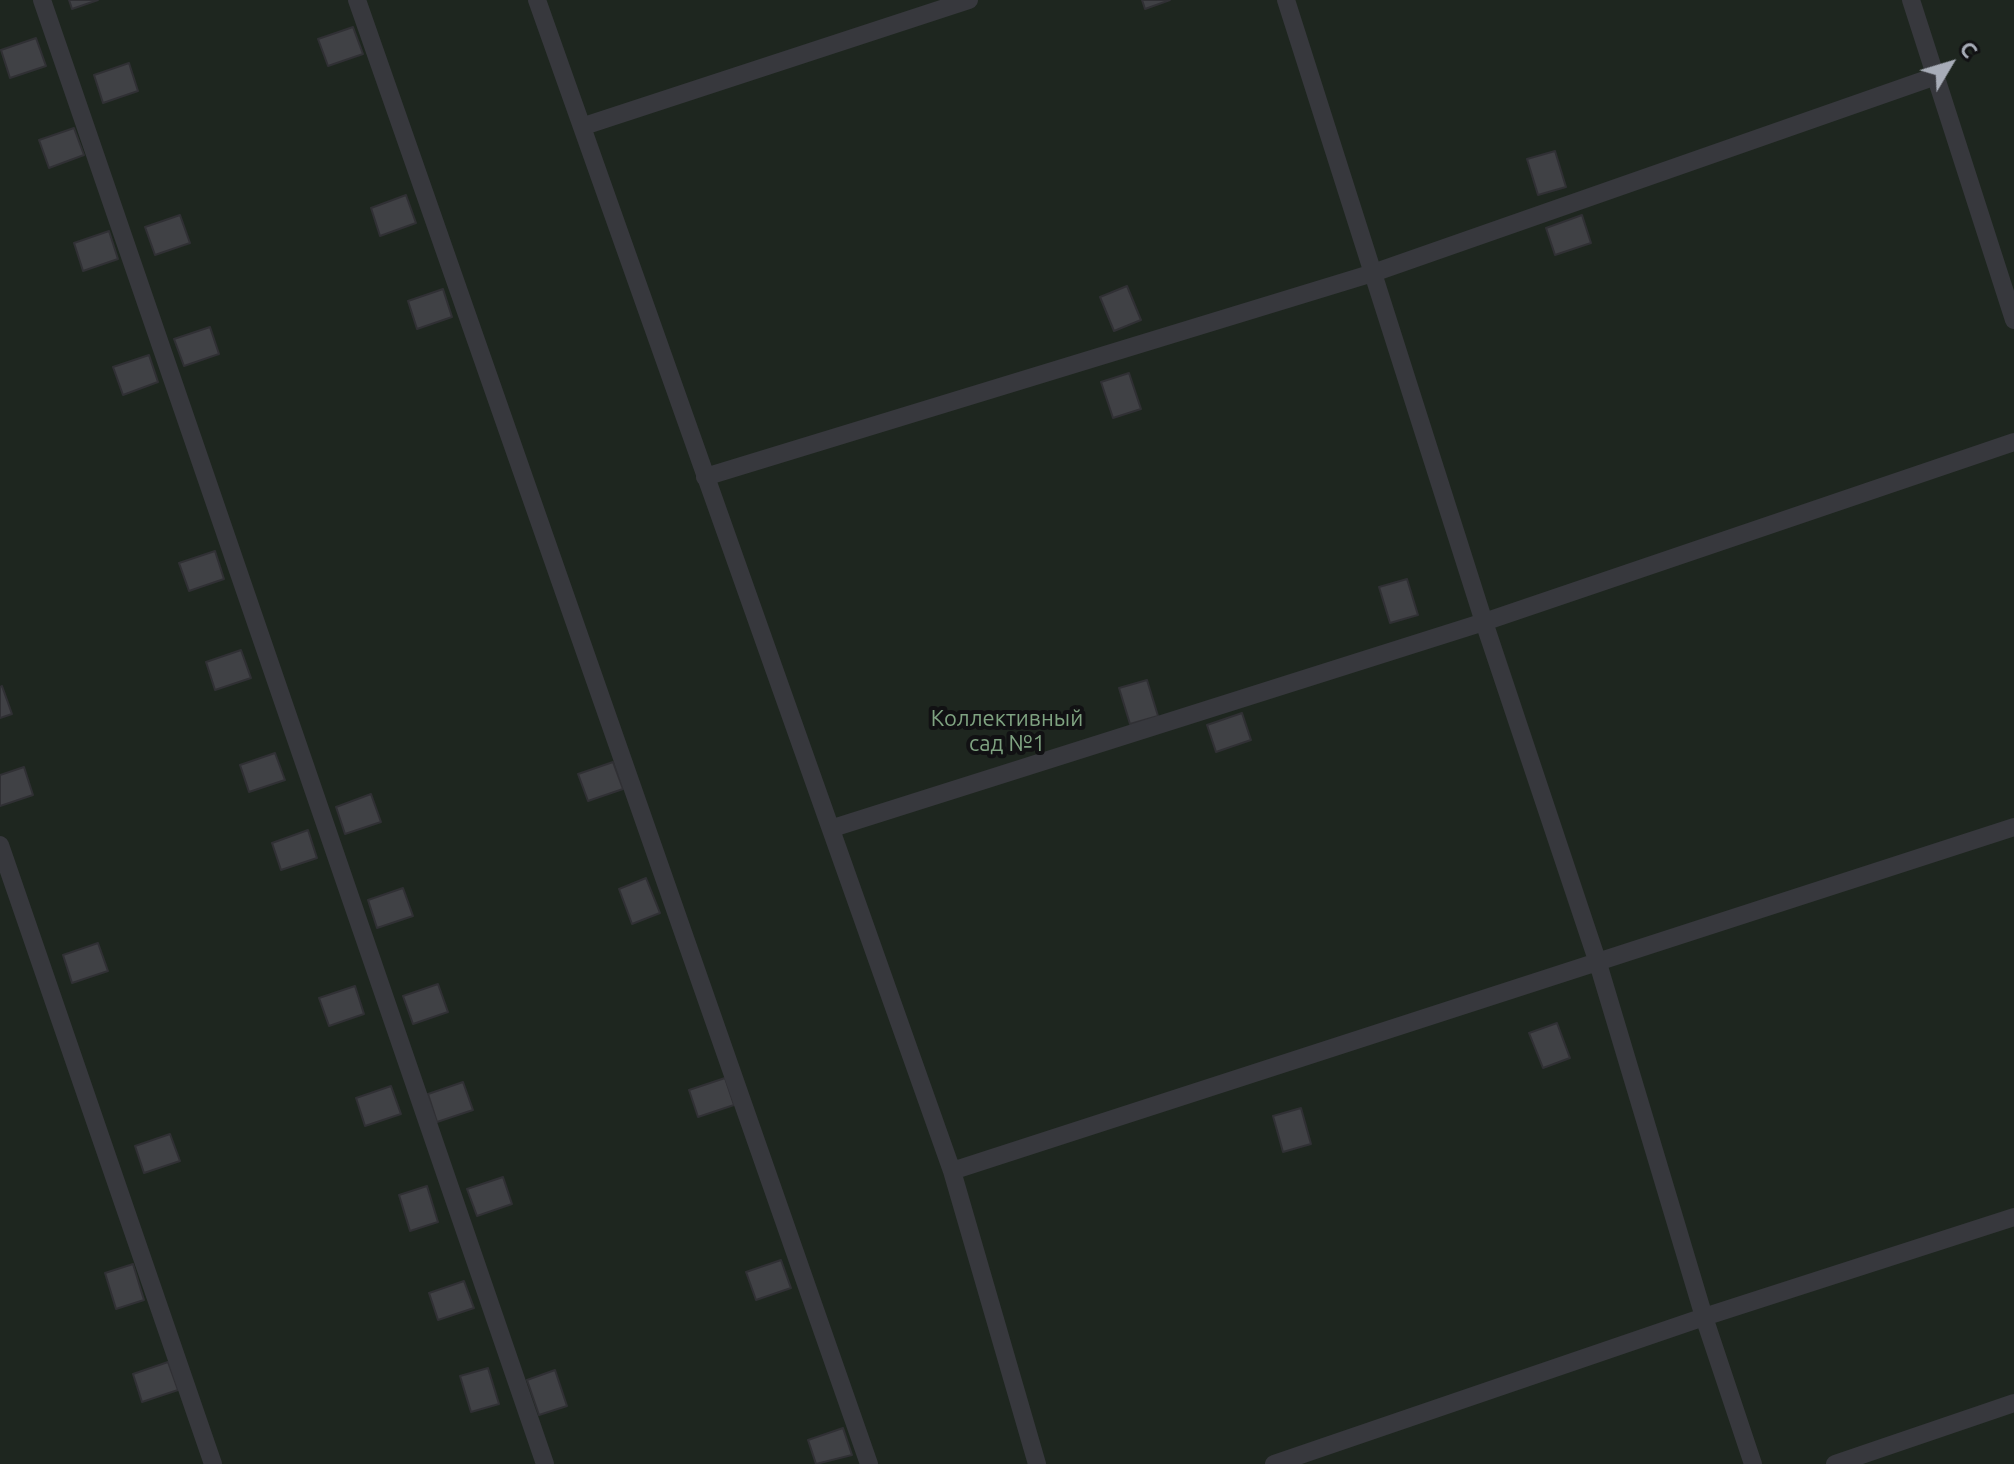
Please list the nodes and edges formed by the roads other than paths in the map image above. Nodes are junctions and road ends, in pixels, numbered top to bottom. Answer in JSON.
{"nodes":[{"id":1,"x":42,"y":0,"type":"edge"},
{"id":2,"x":357,"y":0,"type":"edge"},
{"id":3,"x":537,"y":0,"type":"edge"},
{"id":4,"x":969,"y":0,"type":"edge"},
{"id":5,"x":1286,"y":0,"type":"edge"},
{"id":6,"x":1911,"y":0,"type":"edge"},
{"id":7,"x":1936,"y":76,"type":"junction"},
{"id":8,"x":584,"y":126,"type":"junction"},
{"id":9,"x":1373,"y":273,"type":"junction"},
{"id":10,"x":2014,"y":320,"type":"edge"},
{"id":11,"x":2014,"y":442,"type":"edge"},
{"id":12,"x":705,"y":477,"type":"junction"},
{"id":13,"x":1484,"y":622,"type":"junction"},
{"id":14,"x":2014,"y":827,"type":"edge"},
{"id":15,"x":833,"y":828,"type":"junction"},
{"id":16,"x":0,"y":845,"type":"edge"},
{"id":17,"x":1597,"y":960,"type":"junction"},
{"id":18,"x":952,"y":1171,"type":"junction"},
{"id":19,"x":2014,"y":1217,"type":"edge"},
{"id":20,"x":1704,"y":1317,"type":"junction"},
{"id":21,"x":2014,"y":1403,"type":"edge"},
{"id":22,"x":213,"y":1464,"type":"edge"},
{"id":23,"x":545,"y":1464,"type":"edge"},
{"id":24,"x":869,"y":1464,"type":"edge"},
{"id":25,"x":1037,"y":1464,"type":"edge"},
{"id":26,"x":1274,"y":1464,"type":"edge"},
{"id":27,"x":1753,"y":1464,"type":"edge"},
{"id":28,"x":1835,"y":1464,"type":"edge"}],
"edges":[{"from":1,"to":23,"type":"lane"},
{"from":2,"to":24,"type":"lane"},
{"from":3,"to":8,"type":"lane"},
{"from":4,"to":8,"type":"lane"},
{"from":5,"to":9,"type":"lane"},
{"from":6,"to":7,"type":"lane"},
{"from":7,"to":9,"type":"lane"},
{"from":7,"to":10,"type":"lane"},
{"from":8,"to":12,"type":"lane"},
{"from":9,"to":12,"type":"lane"},
{"from":9,"to":13,"type":"lane"},
{"from":11,"to":13,"type":"lane"},
{"from":12,"to":15,"type":"lane"},
{"from":13,"to":15,"type":"lane"},
{"from":13,"to":17,"type":"lane"},
{"from":14,"to":17,"type":"lane"},
{"from":15,"to":18,"type":"lane"},
{"from":16,"to":22,"type":"lane"},
{"from":17,"to":18,"type":"lane"},
{"from":17,"to":20,"type":"lane"},
{"from":18,"to":25,"type":"lane"},
{"from":19,"to":20,"type":"lane"},
{"from":20,"to":26,"type":"lane"},
{"from":20,"to":27,"type":"lane"},
{"from":21,"to":28,"type":"lane"}]}
